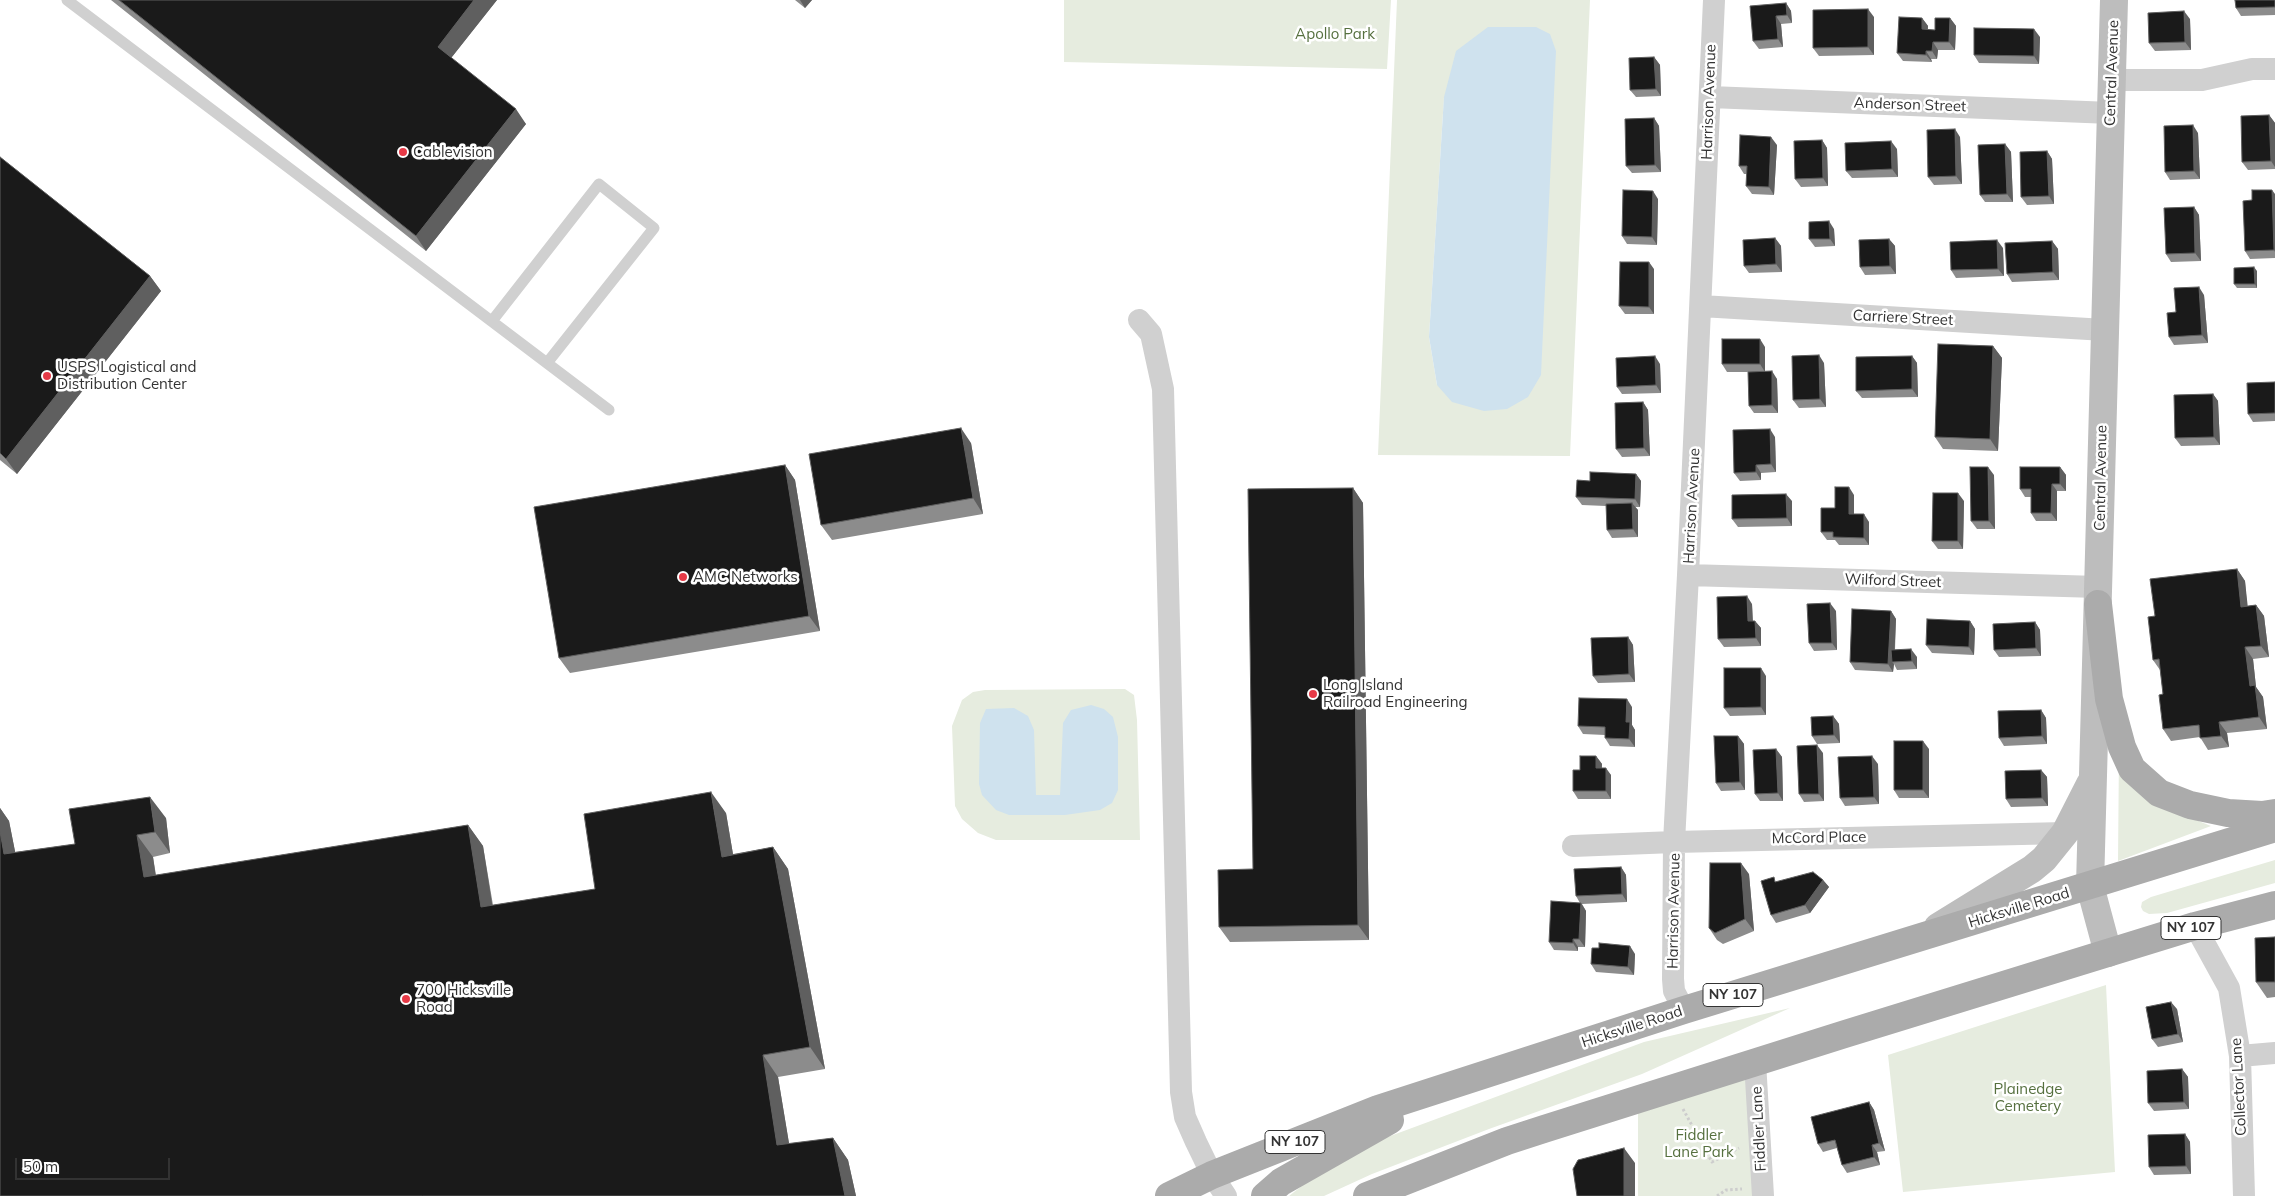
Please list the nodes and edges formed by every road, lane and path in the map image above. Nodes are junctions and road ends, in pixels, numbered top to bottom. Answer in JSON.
{"nodes":[{"id":1,"x":68,"y":0,"type":"edge"},
{"id":2,"x":1714,"y":0,"type":"edge"},
{"id":3,"x":2114,"y":0,"type":"edge"},
{"id":4,"x":2275,"y":69,"type":"edge"},
{"id":5,"x":2112,"y":80,"type":"junction"},
{"id":6,"x":1710,"y":97,"type":"junction"},
{"id":7,"x":2111,"y":113,"type":"junction"},
{"id":8,"x":1701,"y":306,"type":"junction"},
{"id":9,"x":1139,"y":320,"type":"dead end"},
{"id":10,"x":492,"y":322,"type":"junction"},
{"id":11,"x":2105,"y":330,"type":"junction"},
{"id":12,"x":547,"y":363,"type":"junction"},
{"id":13,"x":609,"y":410,"type":"dead end"},
{"id":14,"x":1688,"y":576,"type":"junction"},
{"id":15,"x":2098,"y":596,"type":"junction"},
{"id":16,"x":2093,"y":778,"type":"junction"},
{"id":17,"x":2275,"y":813,"type":"edge"},
{"id":18,"x":2275,"y":828,"type":"edge"},
{"id":19,"x":2065,"y":833,"type":"junction"},
{"id":20,"x":1674,"y":842,"type":"junction"},
{"id":21,"x":1573,"y":846,"type":"dead end"},
{"id":22,"x":2090,"y":886,"type":"junction"},
{"id":23,"x":2275,"y":905,"type":"edge"},
{"id":24,"x":2195,"y":926,"type":"junction"},
{"id":25,"x":1922,"y":937,"type":"junction"},
{"id":26,"x":2108,"y":953,"type":"junction"},
{"id":27,"x":1684,"y":1010,"type":"junction"},
{"id":28,"x":2275,"y":1053,"type":"edge"},
{"id":29,"x":2240,"y":1056,"type":"junction"},
{"id":30,"x":1755,"y":1062,"type":"junction"},
{"id":31,"x":1448,"y":1086,"type":"junction"},
{"id":32,"x":1672,"y":1088,"type":"junction"},
{"id":33,"x":1759,"y":1136,"type":"junction"},
{"id":34,"x":1216,"y":1189,"type":"edge"},
{"id":35,"x":1762,"y":1191,"type":"edge"},
{"id":36,"x":1169,"y":1196,"type":"edge"},
{"id":37,"x":1264,"y":1196,"type":"edge"},
{"id":38,"x":1367,"y":1196,"type":"edge"},
{"id":39,"x":1717,"y":1196,"type":"edge"},
{"id":40,"x":2244,"y":1196,"type":"edge"}],
"edges":[{"from":1,"to":10,"type":"lane"},
{"from":2,"to":6,"type":"street","name":"Harrison Avenue"},
{"from":3,"to":5,"type":"main road","name":"Central Avenue"},
{"from":4,"to":5,"type":"street"},
{"from":5,"to":7,"type":"main road","name":"Central Avenue"},
{"from":6,"to":7,"type":"street","name":"Anderson Street"},
{"from":6,"to":8,"type":"street","name":"Harrison Avenue"},
{"from":7,"to":11,"type":"main road","name":"Central Avenue"},
{"from":8,"to":11,"type":"street","name":"Carriere Street"},
{"from":8,"to":14,"type":"street","name":"Harrison Avenue"},
{"from":9,"to":34,"type":"street"},
{"from":10,"to":12,"type":"lane"},
{"from":10,"to":12,"type":"lane"},
{"from":11,"to":15,"type":"main road","name":"Central Avenue"},
{"from":12,"to":13,"type":"lane"},
{"from":14,"to":15,"type":"street","name":"Wilford Street"},
{"from":14,"to":20,"type":"street","name":"Harrison Avenue"},
{"from":15,"to":16,"type":"main road","name":"Central Avenue"},
{"from":15,"to":17,"type":"main road"},
{"from":16,"to":19,"type":"main road"},
{"from":16,"to":22,"type":"main road","name":"Central Avenue"},
{"from":18,"to":22,"type":"main road","name":"Hicksville Road"},
{"from":19,"to":20,"type":"street","name":"McCord Place"},
{"from":19,"to":25,"type":"main road"},
{"from":20,"to":21,"type":"street","name":"McCord Place"},
{"from":20,"to":27,"type":"street","name":"Harrison Avenue"},
{"from":22,"to":25,"type":"main road","name":"Hicksville Road","number":"NY 107"},
{"from":22,"to":26,"type":"main road","name":"Central Avenue"},
{"from":23,"to":24,"type":"main road","number":"NY 107"},
{"from":24,"to":26,"type":"main road","number":"NY 107"},
{"from":24,"to":29,"type":"street","name":"Collector Lane"},
{"from":25,"to":27,"type":"main road","name":"Hicksville Road","number":"NY 107"},
{"from":26,"to":30,"type":"main road","number":"NY 107"},
{"from":27,"to":31,"type":"main road","name":"Hicksville Road","number":"NY 107"},
{"from":28,"to":29,"type":"street"},
{"from":29,"to":40,"type":"street","name":"Collector Lane"},
{"from":30,"to":32,"type":"main road","number":"NY 107"},
{"from":30,"to":33,"type":"street","name":"Fiddler Lane"},
{"from":31,"to":34,"type":"main road","name":"Hicksville Road","number":"NY 107"},
{"from":31,"to":37,"type":"main road"},
{"from":32,"to":33,"type":"path"},
{"from":32,"to":38,"type":"main road","number":"NY 107"},
{"from":33,"to":35,"type":"street","name":"Fiddler Lane"},
{"from":34,"to":36,"type":"main road","name":"Hicksville Road","number":"NY 107"},
{"from":35,"to":39,"type":"path"}]}
